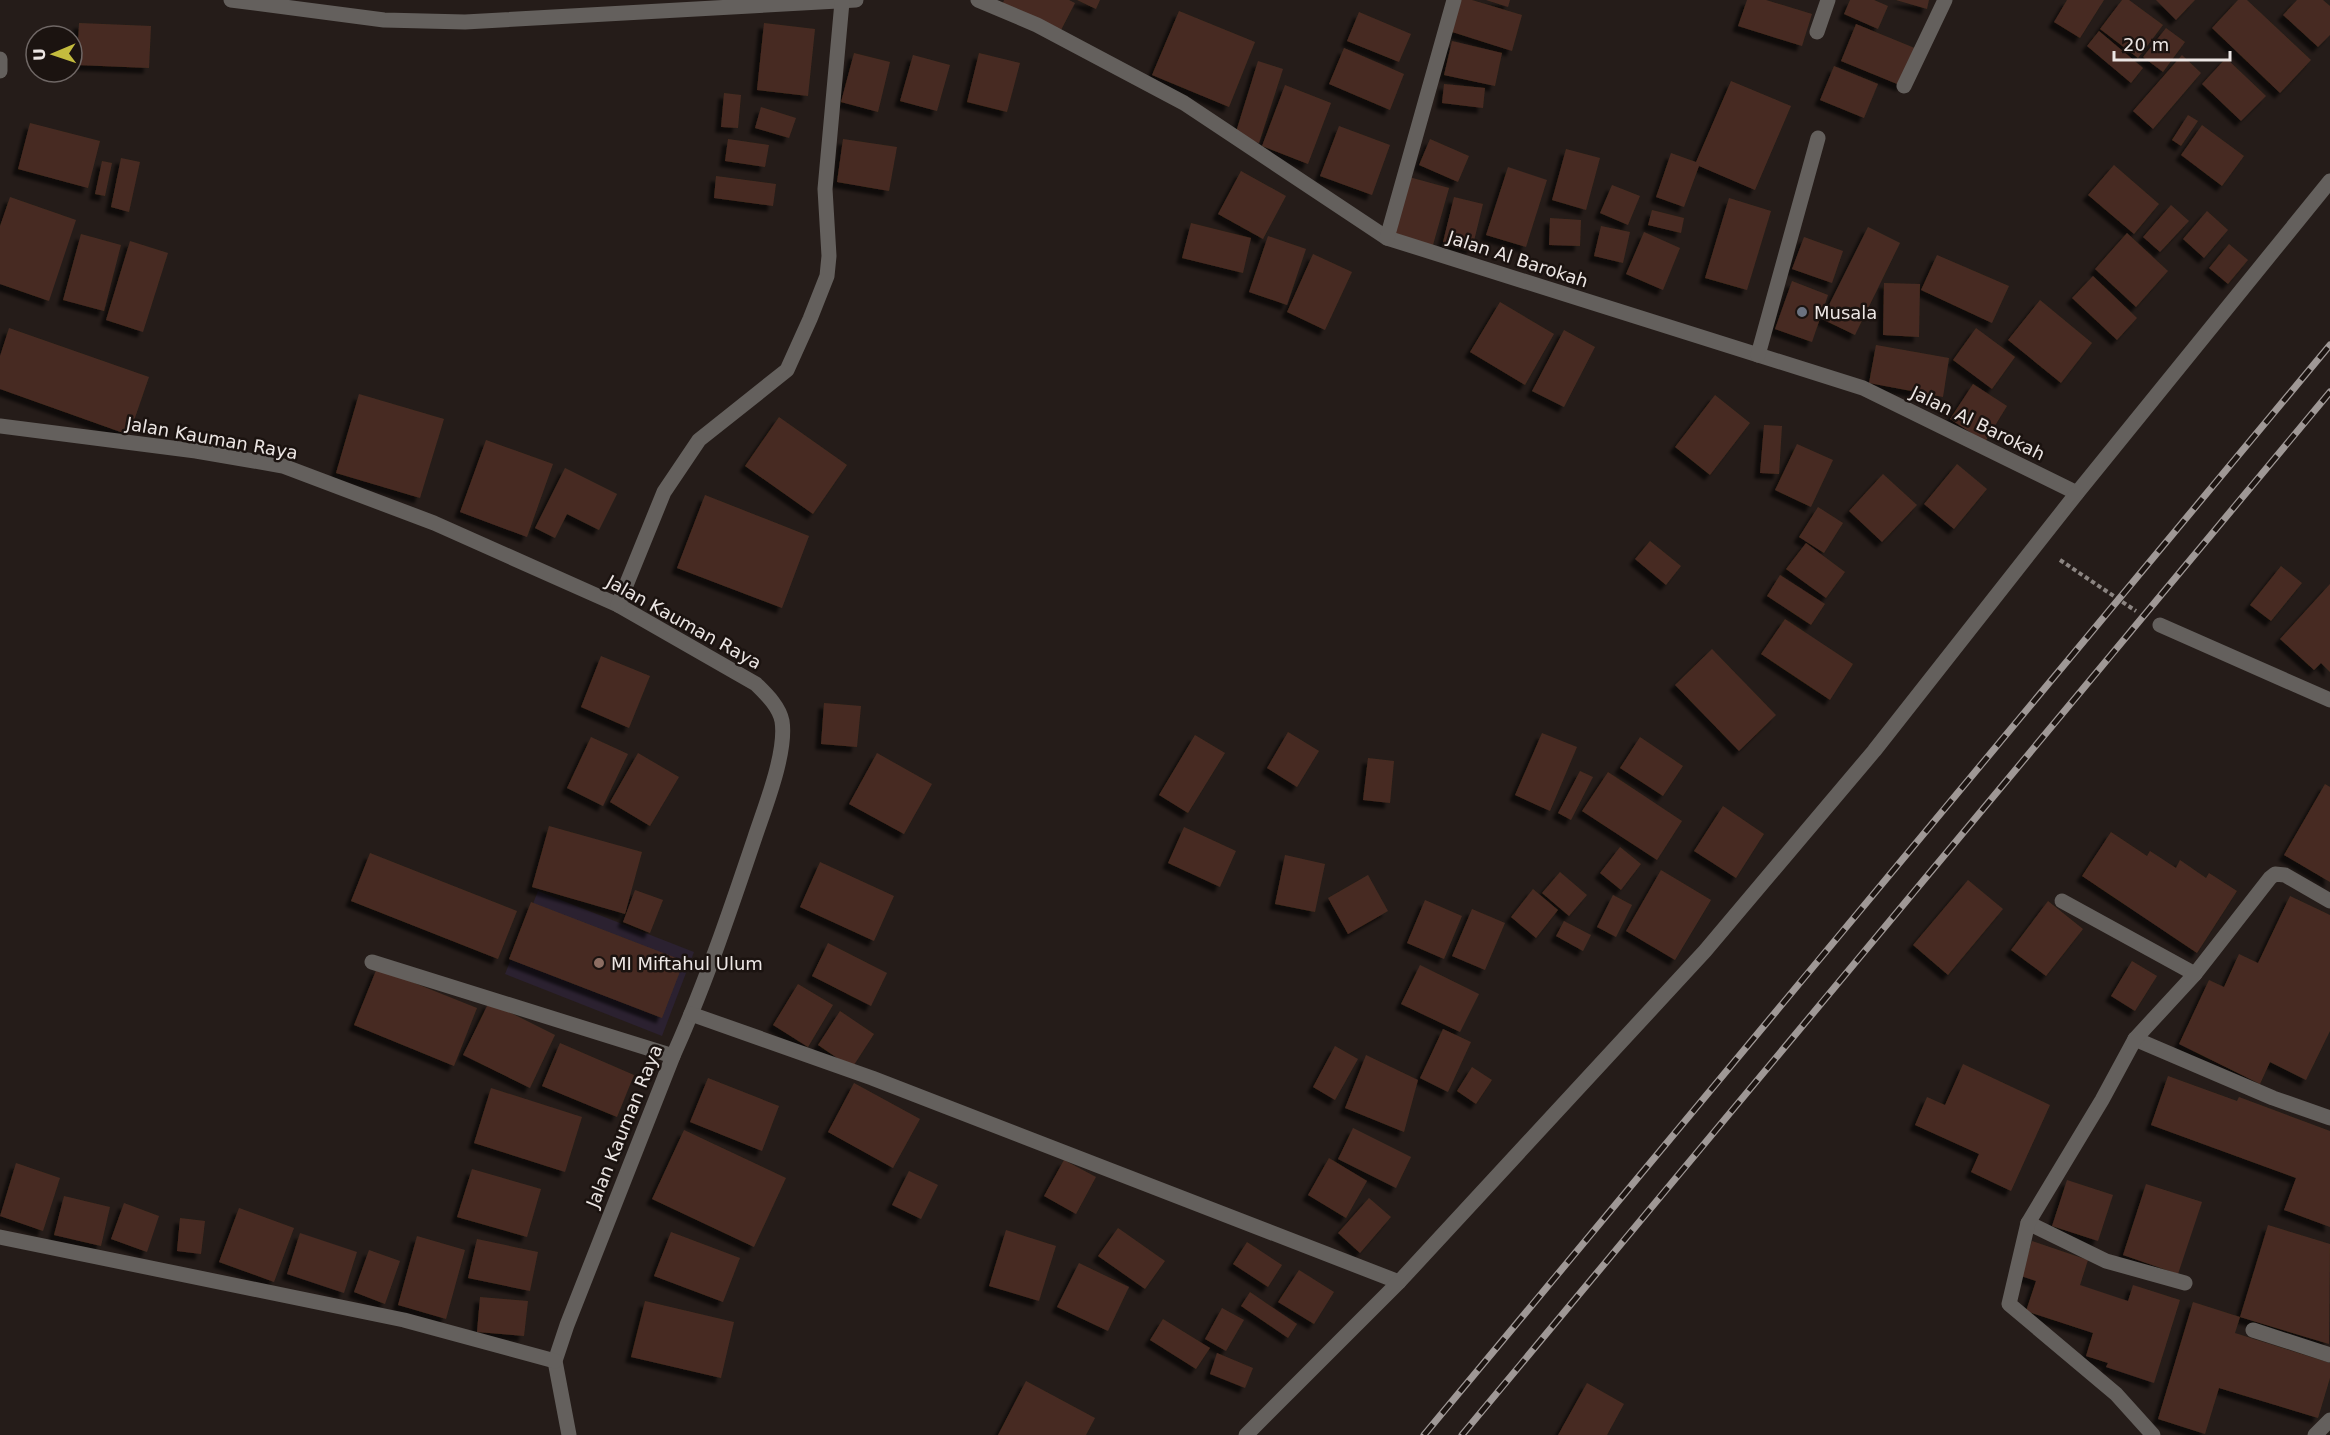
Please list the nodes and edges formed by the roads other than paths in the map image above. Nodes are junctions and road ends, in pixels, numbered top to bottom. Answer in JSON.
{"nodes":[{"id":1,"x":231,"y":0,"type":"edge"},
{"id":2,"x":978,"y":0,"type":"edge"},
{"id":3,"x":1454,"y":0,"type":"edge"},
{"id":4,"x":1828,"y":0,"type":"edge"},
{"id":5,"x":1945,"y":0,"type":"edge"},
{"id":6,"x":849,"y":1,"type":"edge"},
{"id":7,"x":634,"y":6,"type":"edge"},
{"id":8,"x":1817,"y":32,"type":"dead end"},
{"id":9,"x":0,"y":59,"type":"edge"},
{"id":10,"x":0,"y":71,"type":"edge"},
{"id":11,"x":1904,"y":86,"type":"dead end"},
{"id":12,"x":1818,"y":138,"type":"dead end"},
{"id":13,"x":2330,"y":181,"type":"edge"},
{"id":14,"x":1387,"y":238,"type":"junction"},
{"id":15,"x":1758,"y":355,"type":"junction"},
{"id":16,"x":0,"y":426,"type":"edge"},
{"id":17,"x":2077,"y":493,"type":"junction"},
{"id":18,"x":618,"y":605,"type":"junction"},
{"id":19,"x":2160,"y":625,"type":"road end"},
{"id":20,"x":2330,"y":700,"type":"edge"},
{"id":21,"x":2061,"y":901,"type":"dead end"},
{"id":22,"x":2330,"y":902,"type":"edge"},
{"id":23,"x":372,"y":962,"type":"dead end"},
{"id":24,"x":2194,"y":974,"type":"junction"},
{"id":25,"x":691,"y":1014,"type":"junction"},
{"id":26,"x":2135,"y":1039,"type":"junction"},
{"id":27,"x":672,"y":1056,"type":"junction"},
{"id":28,"x":2330,"y":1118,"type":"edge"},
{"id":29,"x":2028,"y":1223,"type":"junction"},
{"id":30,"x":0,"y":1237,"type":"edge"},
{"id":31,"x":1399,"y":1282,"type":"junction"},
{"id":32,"x":2185,"y":1283,"type":"dead end"},
{"id":33,"x":2253,"y":1330,"type":"dead end"},
{"id":34,"x":2330,"y":1354,"type":"edge"},
{"id":35,"x":555,"y":1361,"type":"junction"},
{"id":36,"x":2330,"y":1420,"type":"edge"},
{"id":37,"x":568,"y":1435,"type":"edge"},
{"id":38,"x":1246,"y":1435,"type":"edge"},
{"id":39,"x":2153,"y":1435,"type":"edge"},
{"id":40,"x":2315,"y":1435,"type":"edge"}],
"edges":[{"from":1,"to":7,"type":"street"},
{"from":2,"to":14,"type":"street","name":"Jalan Al Barokah"},
{"from":3,"to":14,"type":"street"},
{"from":4,"to":8,"type":"street"},
{"from":5,"to":11,"type":"street"},
{"from":6,"to":7,"type":"street"},
{"from":6,"to":18,"type":"street"},
{"from":9,"to":10,"type":"street"},
{"from":12,"to":15,"type":"street"},
{"from":13,"to":17,"type":"street"},
{"from":14,"to":15,"type":"street","name":"Jalan Al Barokah"},
{"from":15,"to":17,"type":"street","name":"Jalan Al Barokah"},
{"from":16,"to":18,"type":"street","name":"Jalan Kauman Raya"},
{"from":17,"to":31,"type":"street"},
{"from":18,"to":25,"type":"street","name":"Jalan Kauman Raya"},
{"from":19,"to":20,"type":"street"},
{"from":21,"to":24,"type":"street"},
{"from":22,"to":24,"type":"street"},
{"from":23,"to":27,"type":"street"},
{"from":24,"to":26,"type":"street"},
{"from":25,"to":27,"type":"street","name":"Jalan Kauman Raya"},
{"from":25,"to":31,"type":"street"},
{"from":26,"to":28,"type":"street"},
{"from":26,"to":29,"type":"street"},
{"from":27,"to":35,"type":"street","name":"Jalan Kauman Raya"},
{"from":29,"to":32,"type":"street"},
{"from":29,"to":39,"type":"street"},
{"from":30,"to":35,"type":"street"},
{"from":31,"to":38,"type":"street"},
{"from":33,"to":34,"type":"street"},
{"from":35,"to":37,"type":"street","name":"Jalan Kauman Raya"},
{"from":36,"to":40,"type":"street"}]}
